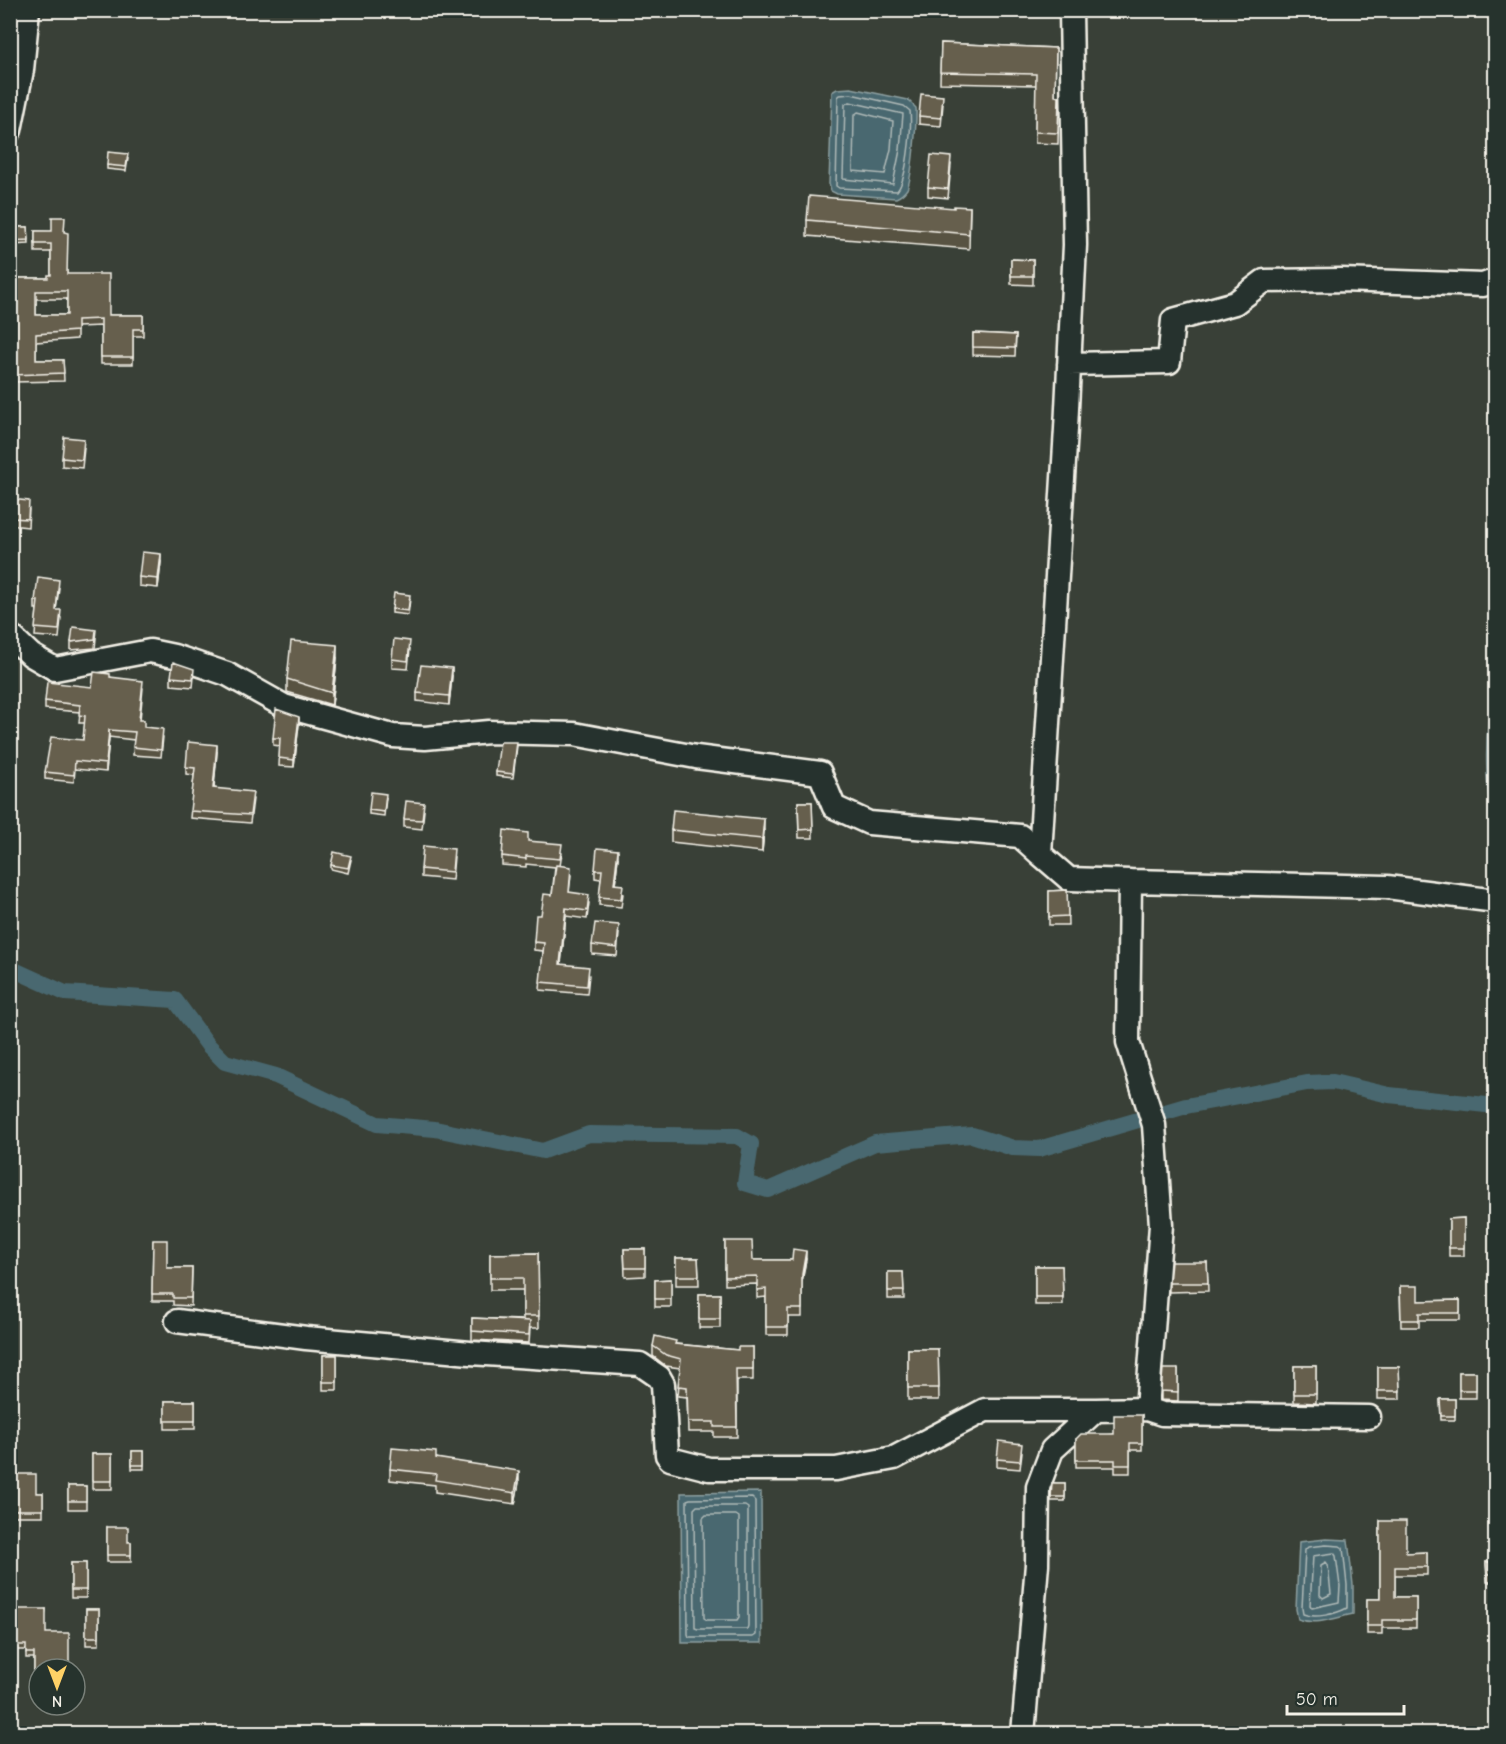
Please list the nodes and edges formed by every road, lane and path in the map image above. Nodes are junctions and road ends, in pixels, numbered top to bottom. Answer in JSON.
{"nodes":[{"id":1,"x":28,"y":10,"type":"edge"},
{"id":2,"x":1071,"y":10,"type":"edge"},
{"id":3,"x":10,"y":130,"type":"edge"},
{"id":4,"x":1496,"y":279,"type":"edge"},
{"id":5,"x":1070,"y":364,"type":"junction"},
{"id":6,"x":10,"y":635,"type":"edge"},
{"id":7,"x":1040,"y":854,"type":"junction"},
{"id":8,"x":1130,"y":881,"type":"junction"},
{"id":9,"x":1496,"y":901,"type":"edge"},
{"id":10,"x":177,"y":1321,"type":"dead end"},
{"id":11,"x":1147,"y":1409,"type":"junction"},
{"id":12,"x":1096,"y":1410,"type":"junction"},
{"id":13,"x":1369,"y":1417,"type":"dead end"},
{"id":14,"x":1023,"y":1734,"type":"edge"}],
"edges":[{"from":1,"to":3,"type":"street"},
{"from":2,"to":5,"type":"street"},
{"from":4,"to":5,"type":"street"},
{"from":5,"to":7,"type":"street"},
{"from":6,"to":7,"type":"street"},
{"from":7,"to":8,"type":"street"},
{"from":8,"to":9,"type":"street"},
{"from":8,"to":11,"type":"street"},
{"from":10,"to":12,"type":"street"},
{"from":11,"to":12,"type":"street"},
{"from":11,"to":13,"type":"street"},
{"from":12,"to":14,"type":"street"}]}
